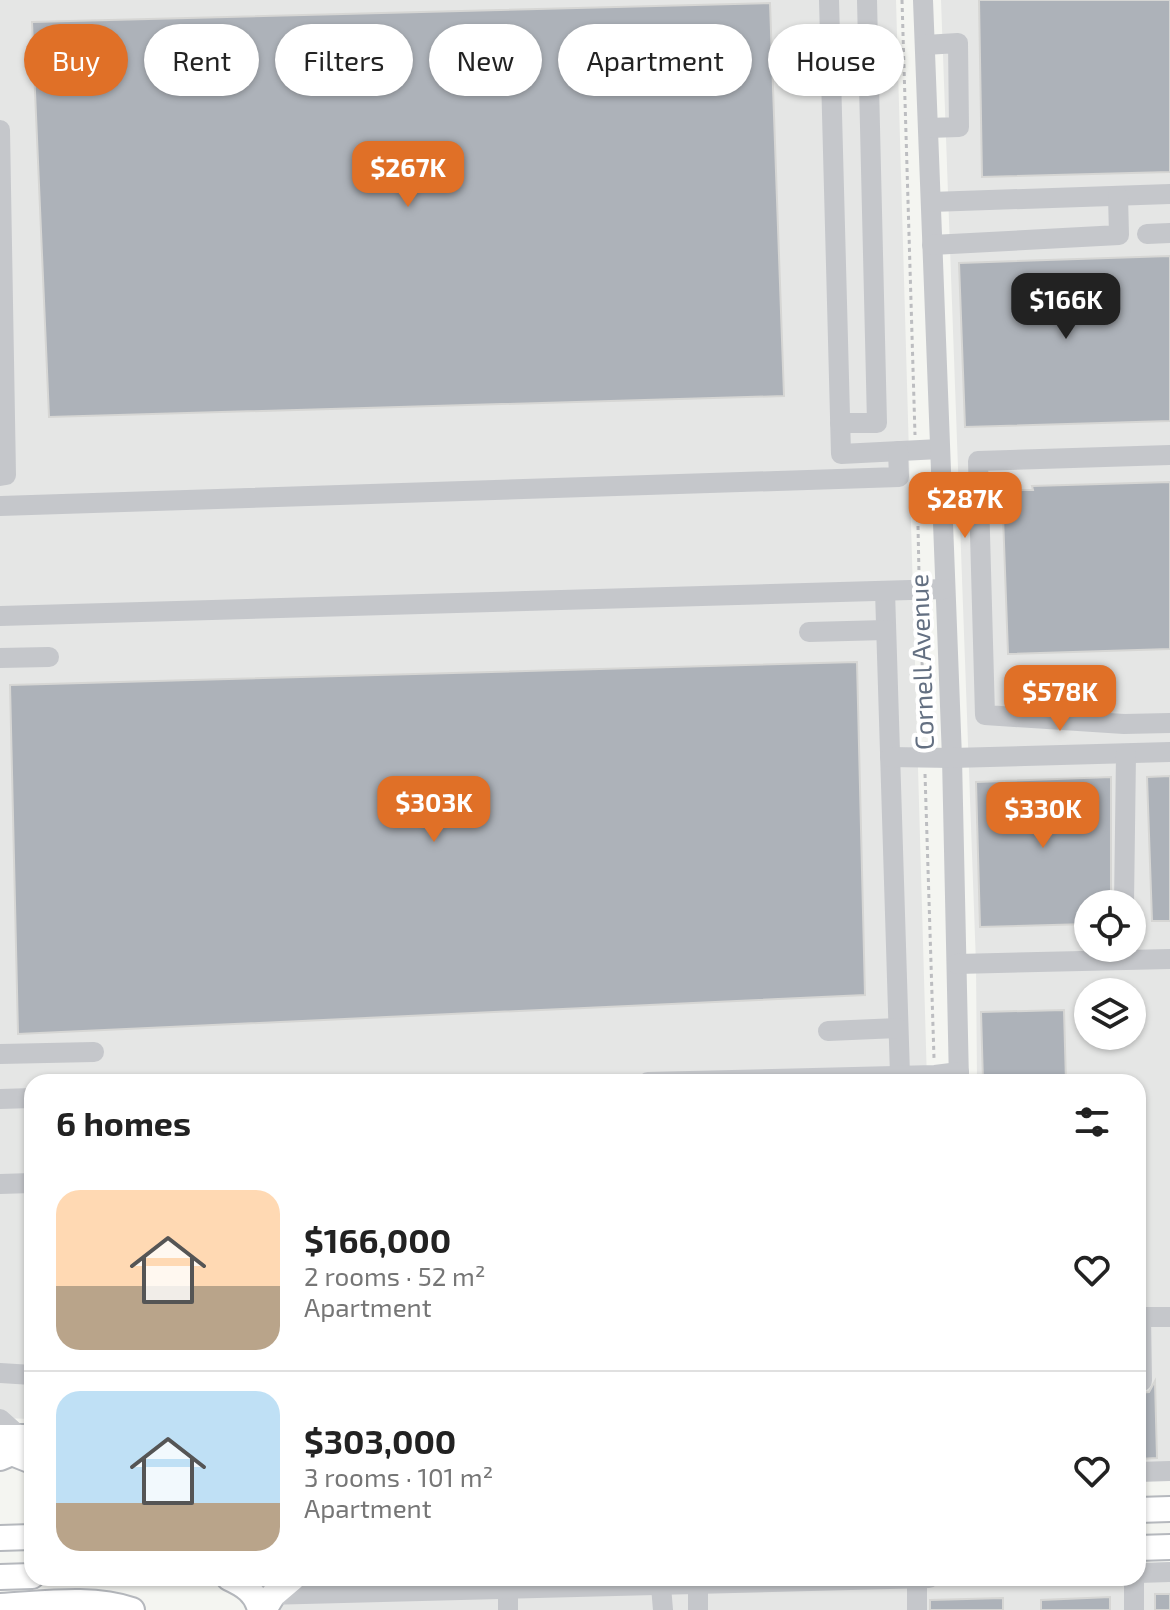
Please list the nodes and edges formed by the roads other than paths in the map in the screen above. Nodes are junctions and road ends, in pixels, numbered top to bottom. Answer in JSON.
{"nodes":[{"id":1,"x":829,"y":0,"type":"edge"},
{"id":2,"x":867,"y":0,"type":"edge"},
{"id":3,"x":923,"y":0,"type":"edge"},
{"id":4,"x":925,"y":45,"type":"junction"},
{"id":5,"x":928,"y":128,"type":"junction"},
{"id":6,"x":0,"y":130,"type":"edge"},
{"id":7,"x":1170,"y":194,"type":"edge"},
{"id":8,"x":1118,"y":196,"type":"junction"},
{"id":9,"x":931,"y":202,"type":"junction"},
{"id":10,"x":1170,"y":233,"type":"edge"},
{"id":11,"x":1147,"y":234,"type":"dead end"},
{"id":12,"x":932,"y":245,"type":"junction"},
{"id":13,"x":840,"y":423,"type":"junction"},
{"id":14,"x":906,"y":451,"type":"junction"},
{"id":15,"x":1170,"y":455,"type":"edge"},
{"id":16,"x":940,"y":456,"type":"junction"},
{"id":17,"x":978,"y":461,"type":"junction"},
{"id":18,"x":0,"y":476,"type":"edge"},
{"id":19,"x":0,"y":506,"type":"edge"},
{"id":20,"x":945,"y":589,"type":"junction"},
{"id":21,"x":885,"y":591,"type":"junction"},
{"id":22,"x":0,"y":616,"type":"edge"},
{"id":23,"x":886,"y":630,"type":"junction"},
{"id":24,"x":809,"y":632,"type":"dead end"},
{"id":25,"x":49,"y":657,"type":"dead end"},
{"id":26,"x":0,"y":658,"type":"edge"},
{"id":27,"x":1170,"y":723,"type":"edge"},
{"id":28,"x":1170,"y":752,"type":"edge"},
{"id":29,"x":1126,"y":754,"type":"junction"},
{"id":30,"x":890,"y":757,"type":"junction"},
{"id":31,"x":952,"y":758,"type":"junction"},
{"id":32,"x":1124,"y":890,"type":"edge"},
{"id":33,"x":1170,"y":959,"type":"edge"},
{"id":34,"x":957,"y":964,"type":"junction"},
{"id":35,"x":898,"y":1028,"type":"junction"},
{"id":36,"x":828,"y":1031,"type":"dead end"},
{"id":37,"x":94,"y":1052,"type":"dead end"},
{"id":38,"x":0,"y":1054,"type":"edge"},
{"id":39,"x":900,"y":1074,"type":"edge"},
{"id":40,"x":959,"y":1074,"type":"edge"},
{"id":41,"x":24,"y":1098,"type":"edge"},
{"id":42,"x":0,"y":1099,"type":"edge"},
{"id":43,"x":24,"y":1183,"type":"edge"},
{"id":44,"x":0,"y":1184,"type":"edge"},
{"id":45,"x":1146,"y":1317,"type":"edge"},
{"id":46,"x":1170,"y":1317,"type":"edge"},
{"id":47,"x":0,"y":1373,"type":"edge"},
{"id":48,"x":24,"y":1374,"type":"edge"},
{"id":49,"x":0,"y":1419,"type":"edge"},
{"id":50,"x":17,"y":1437,"type":"edge"},
{"id":51,"x":0,"y":1458,"type":"edge"},
{"id":52,"x":24,"y":1458,"type":"edge"},
{"id":53,"x":1170,"y":1471,"type":"edge"},
{"id":54,"x":1146,"y":1472,"type":"edge"},
{"id":55,"x":1170,"y":1509,"type":"edge"},
{"id":56,"x":1146,"y":1510,"type":"edge"},
{"id":57,"x":1170,"y":1547,"type":"edge"},
{"id":58,"x":1146,"y":1548,"type":"edge"},
{"id":59,"x":1170,"y":1572,"type":"edge"},
{"id":60,"x":1146,"y":1573,"type":"edge"},
{"id":61,"x":24,"y":1576,"type":"edge"},
{"id":62,"x":0,"y":1577,"type":"edge"},
{"id":63,"x":246,"y":1586,"type":"edge"},
{"id":64,"x":283,"y":1586,"type":"edge"},
{"id":65,"x":661,"y":1586,"type":"joint"},
{"id":66,"x":698,"y":1586,"type":"edge"},
{"id":67,"x":917,"y":1586,"type":"edge"},
{"id":68,"x":1134,"y":1586,"type":"edge"},
{"id":69,"x":508,"y":1600,"type":"edge"},
{"id":70,"x":362,"y":1601,"type":"edge"},
{"id":71,"x":263,"y":1603,"type":"edge"},
{"id":72,"x":0,"y":1606,"type":"edge"},
{"id":73,"x":42,"y":1607,"type":"edge"},
{"id":74,"x":132,"y":1610,"type":"edge"},
{"id":75,"x":663,"y":1610,"type":"edge"},
{"id":76,"x":698,"y":1610,"type":"edge"},
{"id":77,"x":917,"y":1610,"type":"edge"},
{"id":78,"x":1134,"y":1610,"type":"edge"}],
"edges":[{"from":1,"to":13,"type":"street"},
{"from":2,"to":13,"type":"street"},
{"from":3,"to":4,"type":"street","name":"Cornell Avenue"},
{"from":4,"to":5,"type":"street","name":"Cornell Avenue"},
{"from":4,"to":5,"type":"street"},
{"from":5,"to":9,"type":"street","name":"Cornell Avenue"},
{"from":6,"to":18,"type":"street"},
{"from":7,"to":8,"type":"street"},
{"from":8,"to":9,"type":"street"},
{"from":8,"to":12,"type":"street"},
{"from":9,"to":12,"type":"street","name":"Cornell Avenue"},
{"from":10,"to":11,"type":"street"},
{"from":12,"to":16,"type":"street","name":"Cornell Avenue"},
{"from":13,"to":14,"type":"street"},
{"from":14,"to":16,"type":"street"},
{"from":14,"to":19,"type":"street"},
{"from":15,"to":17,"type":"street"},
{"from":16,"to":17,"type":"street"},
{"from":16,"to":20,"type":"street","name":"Cornell Avenue"},
{"from":17,"to":27,"type":"street"},
{"from":20,"to":21,"type":"street"},
{"from":20,"to":31,"type":"street","name":"Cornell Avenue"},
{"from":21,"to":22,"type":"street"},
{"from":21,"to":23,"type":"street"},
{"from":23,"to":24,"type":"street"},
{"from":23,"to":30,"type":"street"},
{"from":25,"to":26,"type":"street"},
{"from":28,"to":29,"type":"street"},
{"from":29,"to":31,"type":"street"},
{"from":29,"to":32,"type":"street"},
{"from":30,"to":31,"type":"street"},
{"from":30,"to":35,"type":"street"},
{"from":31,"to":34,"type":"street","name":"Cornell Avenue"},
{"from":33,"to":34,"type":"street"},
{"from":34,"to":40,"type":"street","name":"Cornell Avenue"},
{"from":35,"to":36,"type":"street"},
{"from":35,"to":39,"type":"street"},
{"from":37,"to":38,"type":"street"},
{"from":41,"to":42,"type":"street"},
{"from":43,"to":44,"type":"street"},
{"from":45,"to":46,"type":"street"},
{"from":47,"to":48,"type":"street"},
{"from":49,"to":50,"type":"street"},
{"from":51,"to":52,"type":"main road"},
{"from":53,"to":54,"type":"street"},
{"from":55,"to":56,"type":"main road"},
{"from":57,"to":58,"type":"main road"},
{"from":59,"to":60,"type":"street"},
{"from":61,"to":62,"type":"main road"},
{"from":63,"to":71,"type":"main road"},
{"from":64,"to":71,"type":"main road"},
{"from":65,"to":69,"type":"street"},
{"from":65,"to":75,"type":"street"},
{"from":66,"to":76,"type":"street"},
{"from":67,"to":77,"type":"street"},
{"from":68,"to":78,"type":"street"},
{"from":69,"to":70,"type":"street"},
{"from":70,"to":71,"type":"street"},
{"from":72,"to":73,"type":"main road"},
{"from":73,"to":74,"type":"main road"}]}
